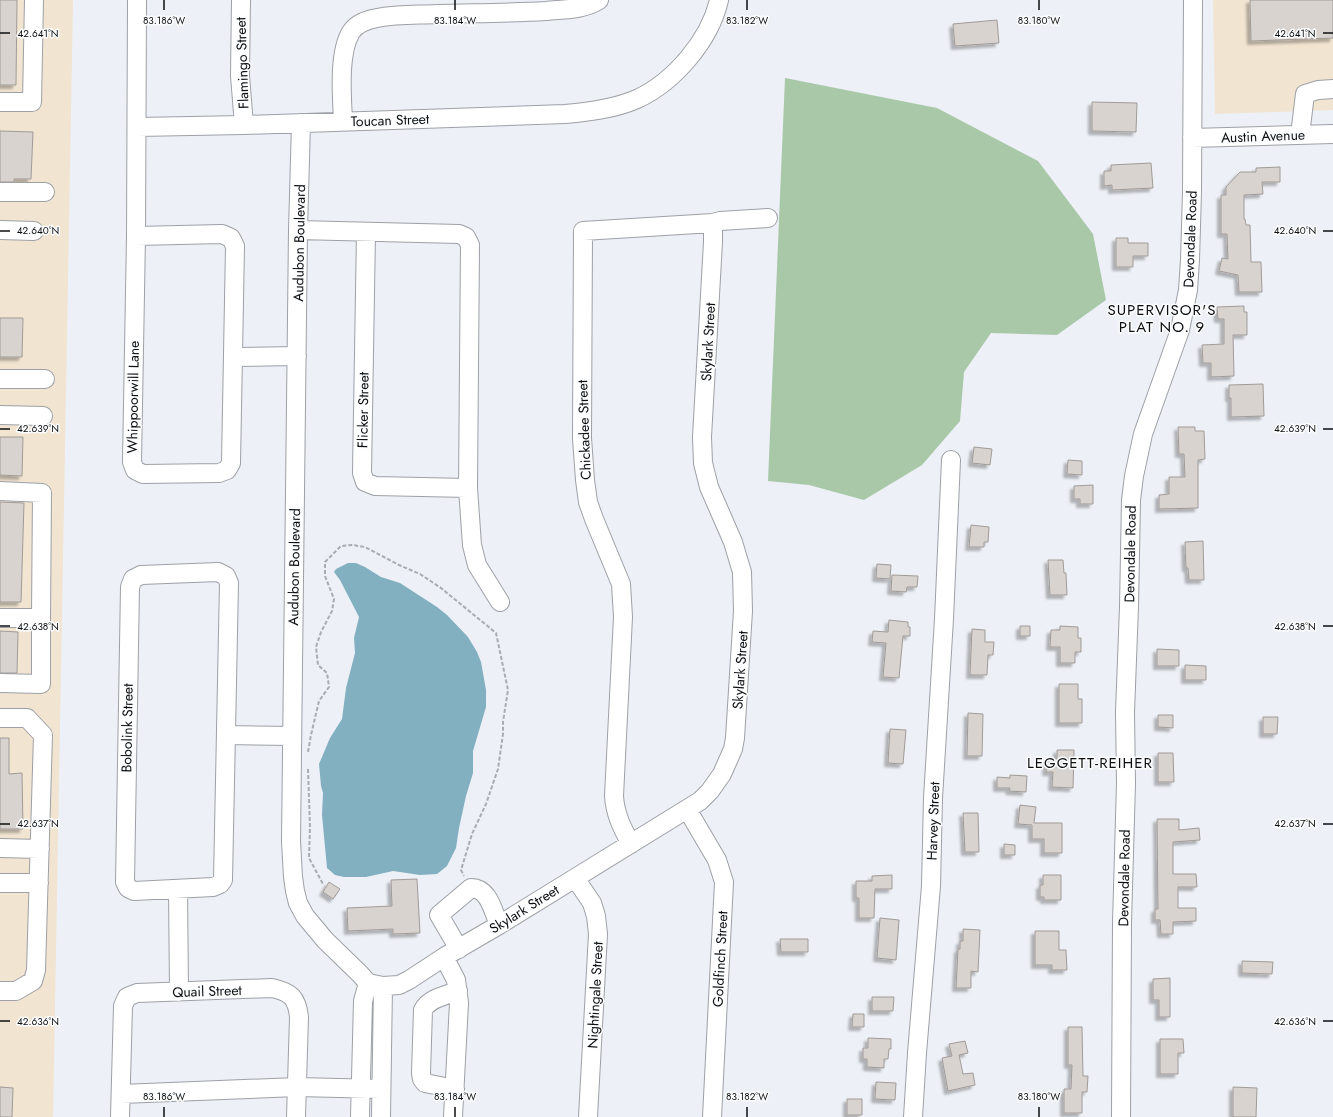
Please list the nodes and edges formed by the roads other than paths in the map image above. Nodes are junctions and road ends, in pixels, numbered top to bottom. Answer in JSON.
{"nodes":[{"id":1,"x":34,"y":0,"type":"edge"},
{"id":2,"x":137,"y":0,"type":"edge"},
{"id":3,"x":241,"y":0,"type":"edge"},
{"id":4,"x":599,"y":0,"type":"edge"},
{"id":5,"x":719,"y":0,"type":"edge"},
{"id":6,"x":1193,"y":0,"type":"edge"},
{"id":7,"x":1333,"y":89,"type":"edge"},
{"id":8,"x":0,"y":102,"type":"edge"},
{"id":9,"x":342,"y":121,"type":"junction"},
{"id":10,"x":301,"y":123,"type":"junction"},
{"id":11,"x":244,"y":126,"type":"junction"},
{"id":12,"x":137,"y":127,"type":"junction"},
{"id":13,"x":1333,"y":134,"type":"edge"},
{"id":14,"x":1300,"y":135,"type":"junction"},
{"id":15,"x":1192,"y":138,"type":"junction"},
{"id":16,"x":0,"y":192,"type":"edge"},
{"id":17,"x":45,"y":192,"type":"dead end"},
{"id":18,"x":768,"y":218,"type":"dead end"},
{"id":19,"x":713,"y":224,"type":"junction"},
{"id":20,"x":0,"y":230,"type":"edge"},
{"id":21,"x":298,"y":230,"type":"junction"},
{"id":22,"x":34,"y":231,"type":"dead end"},
{"id":23,"x":366,"y":232,"type":"junction"},
{"id":24,"x":136,"y":236,"type":"junction"},
{"id":25,"x":297,"y":356,"type":"junction"},
{"id":26,"x":234,"y":357,"type":"junction"},
{"id":27,"x":0,"y":379,"type":"edge"},
{"id":28,"x":45,"y":379,"type":"dead end"},
{"id":29,"x":0,"y":415,"type":"edge"},
{"id":30,"x":43,"y":416,"type":"dead end"},
{"id":31,"x":951,"y":460,"type":"dead end"},
{"id":32,"x":468,"y":488,"type":"junction"},
{"id":33,"x":0,"y":491,"type":"edge"},
{"id":34,"x":500,"y":602,"type":"dead end"},
{"id":35,"x":0,"y":618,"type":"edge"},
{"id":36,"x":41,"y":618,"type":"junction"},
{"id":37,"x":0,"y":683,"type":"edge"},
{"id":38,"x":0,"y":718,"type":"edge"},
{"id":39,"x":226,"y":735,"type":"junction"},
{"id":40,"x":292,"y":736,"type":"junction"},
{"id":41,"x":687,"y":809,"type":"junction"},
{"id":42,"x":631,"y":844,"type":"junction"},
{"id":43,"x":0,"y":848,"type":"edge"},
{"id":44,"x":40,"y":849,"type":"junction"},
{"id":45,"x":575,"y":878,"type":"junction"},
{"id":46,"x":0,"y":883,"type":"edge"},
{"id":47,"x":39,"y":883,"type":"junction"},
{"id":48,"x":178,"y":889,"type":"junction"},
{"id":49,"x":499,"y":925,"type":"junction"},
{"id":50,"x":452,"y":953,"type":"junction"},
{"id":51,"x":375,"y":985,"type":"junction"},
{"id":52,"x":0,"y":991,"type":"edge"},
{"id":53,"x":458,"y":991,"type":"junction"},
{"id":54,"x":179,"y":992,"type":"junction"},
{"id":55,"x":297,"y":1087,"type":"junction"},
{"id":56,"x":361,"y":1088,"type":"junction"},
{"id":57,"x":381,"y":1089,"type":"junction"},
{"id":58,"x":455,"y":1089,"type":"junction"},
{"id":59,"x":121,"y":1094,"type":"junction"},
{"id":60,"x":120,"y":1117,"type":"edge"},
{"id":61,"x":296,"y":1117,"type":"edge"},
{"id":62,"x":360,"y":1117,"type":"edge"},
{"id":63,"x":380,"y":1117,"type":"edge"},
{"id":64,"x":453,"y":1117,"type":"edge"},
{"id":65,"x":588,"y":1117,"type":"edge"},
{"id":66,"x":712,"y":1117,"type":"edge"},
{"id":67,"x":913,"y":1117,"type":"edge"},
{"id":68,"x":1121,"y":1117,"type":"edge"}],
"edges":[{"from":1,"to":8,"type":"street"},
{"from":2,"to":12,"type":"street"},
{"from":3,"to":11,"type":"street","name":"Flamingo Street"},
{"from":4,"to":9,"type":"street"},
{"from":5,"to":9,"type":"street","name":"Toucan Street"},
{"from":6,"to":15,"type":"street","name":"Devondale Road"},
{"from":7,"to":14,"type":"street"},
{"from":9,"to":10,"type":"street","name":"Toucan Street"},
{"from":10,"to":11,"type":"street","name":"Toucan Street"},
{"from":10,"to":21,"type":"street","name":"Audubon Boulevard"},
{"from":11,"to":12,"type":"street","name":"Toucan Street"},
{"from":12,"to":24,"type":"street","name":"Whippoorwill Lane"},
{"from":13,"to":14,"type":"street","name":"Austin Avenue"},
{"from":14,"to":15,"type":"street","name":"Austin Avenue"},
{"from":15,"to":68,"type":"street","name":"Devondale Road"},
{"from":16,"to":17,"type":"street"},
{"from":18,"to":19,"type":"street"},
{"from":19,"to":41,"type":"street","name":"Skylark Street"},
{"from":19,"to":42,"type":"street","name":"Chickadee Street"},
{"from":20,"to":22,"type":"street"},
{"from":21,"to":23,"type":"street"},
{"from":21,"to":25,"type":"street","name":"Audubon Boulevard"},
{"from":23,"to":32,"type":"street"},
{"from":23,"to":32,"type":"street","name":"Flicker Street"},
{"from":24,"to":26,"type":"street","name":"Whippoorwill Lane"},
{"from":24,"to":26,"type":"street","name":"Whippoorwill Lane"},
{"from":25,"to":26,"type":"street"},
{"from":25,"to":40,"type":"street","name":"Audubon Boulevard"},
{"from":27,"to":28,"type":"street"},
{"from":29,"to":30,"type":"street"},
{"from":31,"to":67,"type":"street","name":"Harvey Street"},
{"from":32,"to":34,"type":"street"},
{"from":33,"to":36,"type":"street"},
{"from":35,"to":36,"type":"street"},
{"from":36,"to":37,"type":"street"},
{"from":38,"to":44,"type":"street"},
{"from":39,"to":40,"type":"street"},
{"from":39,"to":48,"type":"street","name":"Bobolink Street"},
{"from":39,"to":48,"type":"street","name":"Bobolink Street"},
{"from":40,"to":51,"type":"street","name":"Audubon Boulevard"},
{"from":41,"to":42,"type":"street","name":"Skylark Street"},
{"from":41,"to":66,"type":"street","name":"Goldfinch Street"},
{"from":42,"to":45,"type":"street","name":"Skylark Street"},
{"from":43,"to":44,"type":"street"},
{"from":44,"to":47,"type":"street"},
{"from":45,"to":49,"type":"street","name":"Skylark Street"},
{"from":45,"to":65,"type":"street","name":"Nightingale Street"},
{"from":46,"to":47,"type":"street"},
{"from":47,"to":52,"type":"street"},
{"from":48,"to":54,"type":"street"},
{"from":49,"to":50,"type":"street","name":"Skylark Street"},
{"from":49,"to":50,"type":"street"},
{"from":50,"to":51,"type":"street","name":"Skylark Street"},
{"from":50,"to":53,"type":"street"},
{"from":51,"to":56,"type":"street"},
{"from":51,"to":57,"type":"street"},
{"from":53,"to":58,"type":"street"},
{"from":53,"to":58,"type":"street"},
{"from":54,"to":55,"type":"street","name":"Quail Street"},
{"from":54,"to":59,"type":"street","name":"Quail Street"},
{"from":55,"to":56,"type":"street"},
{"from":55,"to":59,"type":"street"},
{"from":55,"to":61,"type":"street","name":"Quail Street"},
{"from":56,"to":57,"type":"street"},
{"from":56,"to":62,"type":"street"},
{"from":57,"to":63,"type":"street"},
{"from":58,"to":64,"type":"street"},
{"from":59,"to":60,"type":"street","name":"Quail Street"}]}
